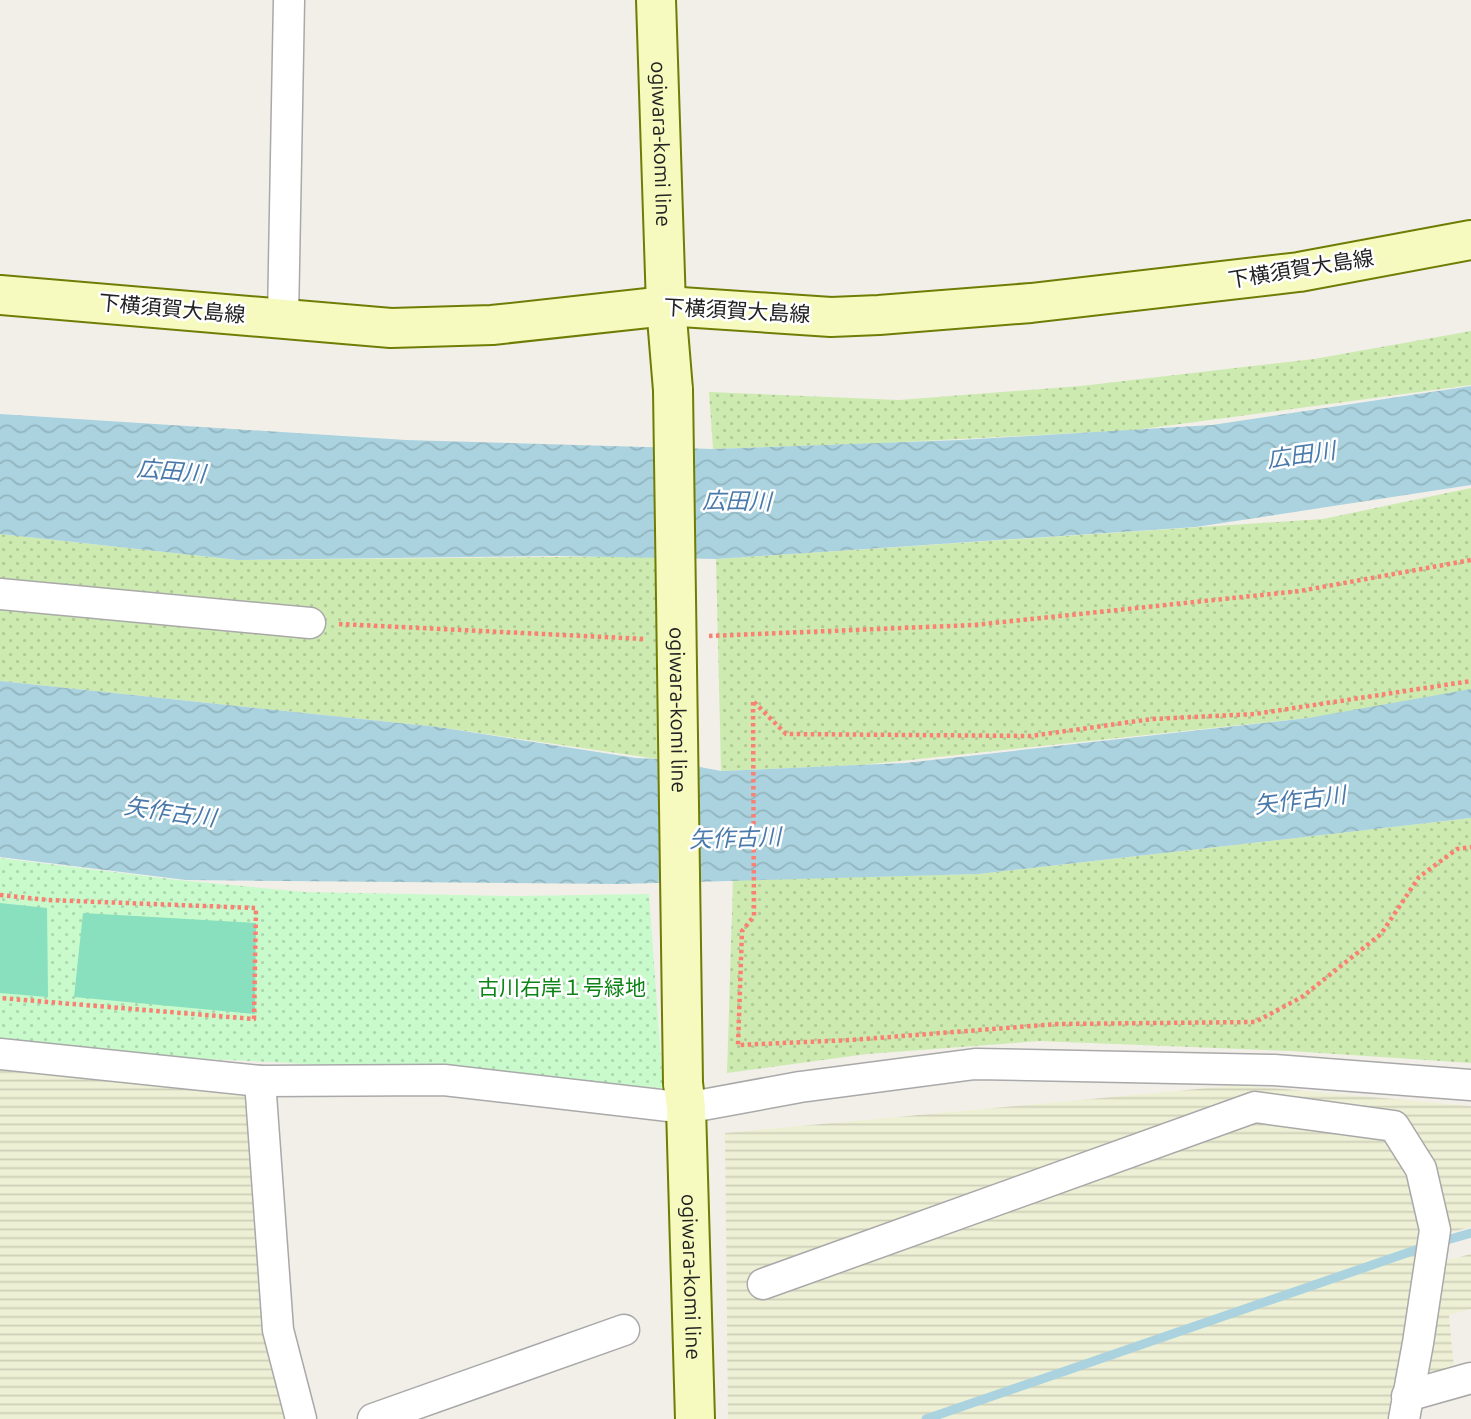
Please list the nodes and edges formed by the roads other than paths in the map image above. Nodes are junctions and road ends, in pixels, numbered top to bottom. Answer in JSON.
{"nodes":[{"id":1,"x":289,"y":0,"type":"edge"},
{"id":2,"x":656,"y":0,"type":"edge"},
{"id":3,"x":1471,"y":240,"type":"edge"},
{"id":4,"x":0,"y":295,"type":"edge"},
{"id":5,"x":666,"y":306,"type":"junction"},
{"id":6,"x":283,"y":318,"type":"junction"},
{"id":7,"x":0,"y":594,"type":"edge"},
{"id":8,"x":310,"y":623,"type":"road end"},
{"id":9,"x":0,"y":1054,"type":"edge"},
{"id":10,"x":260,"y":1081,"type":"junction"},
{"id":11,"x":1471,"y":1085,"type":"edge"},
{"id":12,"x":685,"y":1096,"type":"junction"},
{"id":13,"x":763,"y":1284,"type":"dead end"},
{"id":14,"x":624,"y":1330,"type":"dead end"},
{"id":15,"x":1471,"y":1378,"type":"edge"},
{"id":16,"x":1405,"y":1408,"type":"edge"},
{"id":17,"x":301,"y":1419,"type":"edge"},
{"id":18,"x":373,"y":1419,"type":"edge"},
{"id":19,"x":695,"y":1419,"type":"edge"}],
"edges":[{"from":1,"to":6,"type":"street"},
{"from":2,"to":5,"type":"main road","name":"ogiwara-komi line"},
{"from":3,"to":5,"type":"main road","name":"下横須賀大島線"},
{"from":4,"to":6,"type":"main road","name":"下横須賀大島線"},
{"from":5,"to":6,"type":"main road","name":"下横須賀大島線"},
{"from":5,"to":12,"type":"main road","name":"ogiwara-komi line","bridge":true},
{"from":7,"to":8,"type":"street"},
{"from":9,"to":10,"type":"street"},
{"from":10,"to":12,"type":"street"},
{"from":10,"to":17,"type":"street"},
{"from":11,"to":12,"type":"street"},
{"from":12,"to":19,"type":"main road","name":"ogiwara-komi line"},
{"from":13,"to":16,"type":"street"},
{"from":14,"to":18,"type":"street"},
{"from":15,"to":16,"type":"street"}]}
